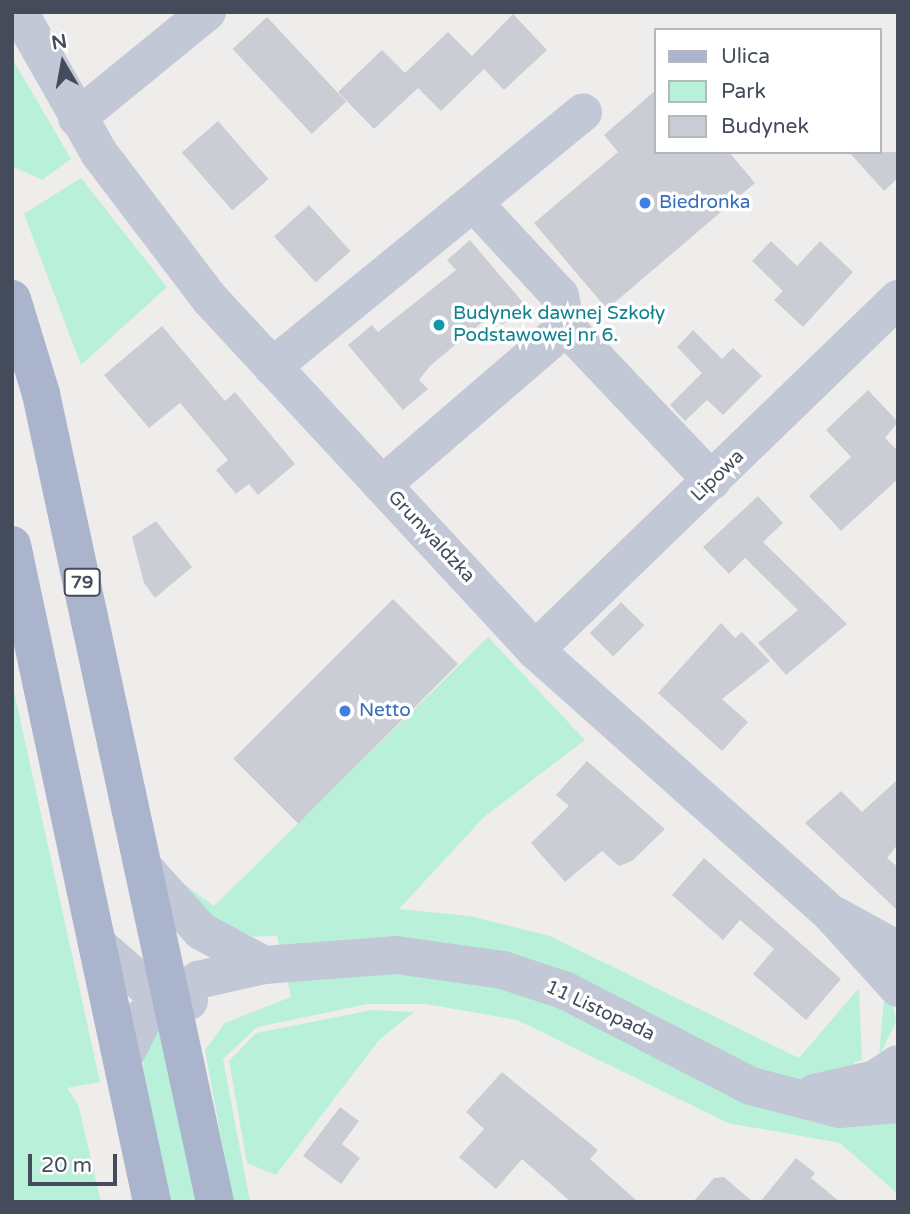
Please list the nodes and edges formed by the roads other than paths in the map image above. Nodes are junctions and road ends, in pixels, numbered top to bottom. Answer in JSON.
{"nodes":[{"id":1,"x":19,"y":12,"type":"edge"},
{"id":2,"x":208,"y":12,"type":"edge"},
{"id":3,"x":583,"y":112,"type":"dead end"},
{"id":4,"x":77,"y":118,"type":"junction"},
{"id":5,"x":474,"y":203,"type":"junction"},
{"id":6,"x":12,"y":299,"type":"edge"},
{"id":7,"x":898,"y":299,"type":"edge"},
{"id":8,"x":566,"y":327,"type":"junction"},
{"id":9,"x":272,"y":367,"type":"junction"},
{"id":10,"x":712,"y":481,"type":"junction"},
{"id":11,"x":382,"y":485,"type":"junction"},
{"id":12,"x":12,"y":545,"type":"edge"},
{"id":13,"x":535,"y":650,"type":"junction"},
{"id":14,"x":143,"y":867,"type":"junction"},
{"id":15,"x":831,"y":914,"type":"junction"},
{"id":16,"x":97,"y":944,"type":"junction"},
{"id":17,"x":898,"y":950,"type":"edge"},
{"id":18,"x":309,"y":963,"type":"junction"},
{"id":19,"x":264,"y":965,"type":"junction"},
{"id":20,"x":898,"y":988,"type":"edge"},
{"id":21,"x":230,"y":994,"type":"junction"},
{"id":22,"x":170,"y":996,"type":"junction"},
{"id":23,"x":123,"y":1059,"type":"junction"},
{"id":24,"x":898,"y":1064,"type":"edge"},
{"id":25,"x":186,"y":1067,"type":"junction"},
{"id":26,"x":798,"y":1096,"type":"junction"},
{"id":27,"x":898,"y":1104,"type":"edge"},
{"id":28,"x":152,"y":1202,"type":"edge"},
{"id":29,"x":215,"y":1202,"type":"edge"}],
"edges":[{"from":1,"to":4,"type":"street","name":"Grunwaldzka"},
{"from":2,"to":4,"type":"street"},
{"from":3,"to":5,"type":"street"},
{"from":4,"to":9,"type":"street","name":"Grunwaldzka"},
{"from":5,"to":8,"type":"street"},
{"from":5,"to":9,"type":"street"},
{"from":6,"to":14,"type":"main road","number":"79"},
{"from":7,"to":10,"type":"street","name":"Lipowa"},
{"from":8,"to":10,"type":"street"},
{"from":8,"to":11,"type":"street"},
{"from":9,"to":11,"type":"street","name":"Grunwaldzka"},
{"from":10,"to":13,"type":"street","name":"Lipowa"},
{"from":11,"to":13,"type":"street","name":"Grunwaldzka"},
{"from":12,"to":16,"type":"main road"},
{"from":13,"to":15,"type":"street","name":"Grunwaldzka"},
{"from":14,"to":19,"type":"street"},
{"from":14,"to":22,"type":"main road","number":"79"},
{"from":15,"to":17,"type":"street","name":"Grunwaldzka"},
{"from":15,"to":20,"type":"street","name":"Grunwaldzka"},
{"from":16,"to":22,"type":"street"},
{"from":16,"to":23,"type":"main road"},
{"from":18,"to":19,"type":"street","name":"11 Listopada"},
{"from":18,"to":21,"type":"street","name":"11 Listopada"},
{"from":18,"to":26,"type":"street","name":"11 Listopada"},
{"from":19,"to":22,"type":"street","name":"11 Listopada"},
{"from":21,"to":22,"type":"street","name":"11 Listopada"},
{"from":21,"to":25,"type":"street","name":"11 Listopada"},
{"from":22,"to":23,"type":"street"},
{"from":22,"to":25,"type":"main road","number":"79"},
{"from":23,"to":28,"type":"main road"},
{"from":24,"to":26,"type":"street","name":"11 Listopada"},
{"from":25,"to":29,"type":"main road","number":"79"},
{"from":26,"to":27,"type":"street","name":"11 Listopada"}]}
